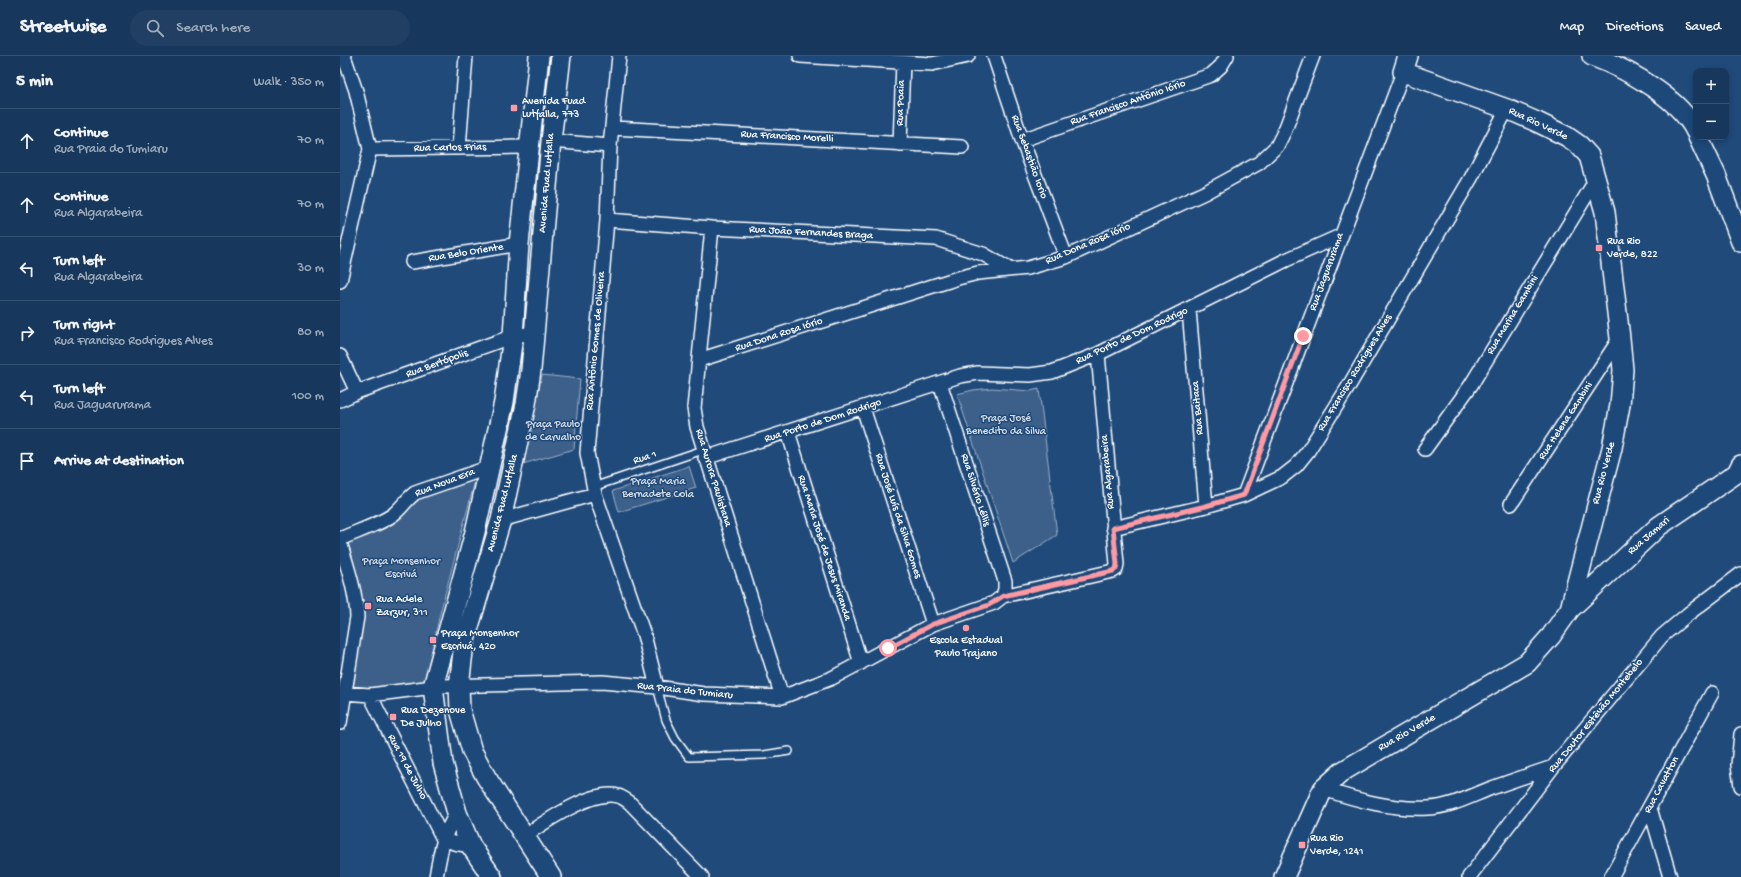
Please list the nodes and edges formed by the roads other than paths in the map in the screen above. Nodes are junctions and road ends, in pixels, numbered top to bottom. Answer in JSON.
{"nodes":[{"id":1,"x":344,"y":56,"type":"edge"},
{"id":2,"x":466,"y":56,"type":"edge"},
{"id":3,"x":539,"y":56,"type":"edge"},
{"id":4,"x":560,"y":56,"type":"edge"},
{"id":5,"x":619,"y":56,"type":"edge"},
{"id":6,"x":800,"y":56,"type":"edge"},
{"id":7,"x":968,"y":56,"type":"edge"},
{"id":8,"x":994,"y":56,"type":"edge"},
{"id":9,"x":1228,"y":56,"type":"edge"},
{"id":10,"x":1313,"y":56,"type":"edge"},
{"id":11,"x":1592,"y":56,"type":"edge"},
{"id":12,"x":1406,"y":60,"type":"edge"},
{"id":13,"x":903,"y":62,"type":"junction"},
{"id":14,"x":1507,"y":109,"type":"junction"},
{"id":15,"x":1693,"y":127,"type":"edge"},
{"id":16,"x":612,"y":128,"type":"junction"},
{"id":17,"x":1022,"y":140,"type":"junction"},
{"id":18,"x":1699,"y":140,"type":"edge"},
{"id":19,"x":551,"y":141,"type":"junction"},
{"id":20,"x":900,"y":144,"type":"junction"},
{"id":21,"x":610,"y":146,"type":"junction"},
{"id":22,"x":962,"y":147,"type":"dead end"},
{"id":23,"x":459,"y":148,"type":"junction"},
{"id":24,"x":530,"y":148,"type":"junction"},
{"id":25,"x":370,"y":149,"type":"junction"},
{"id":26,"x":1596,"y":178,"type":"junction"},
{"id":27,"x":607,"y":220,"type":"junction"},
{"id":28,"x":712,"y":228,"type":"junction"},
{"id":29,"x":1340,"y":236,"type":"junction"},
{"id":30,"x":1741,"y":242,"type":"edge"},
{"id":31,"x":519,"y":244,"type":"junction"},
{"id":32,"x":1066,"y":256,"type":"junction"},
{"id":33,"x":412,"y":262,"type":"dead end"},
{"id":34,"x":1010,"y":268,"type":"junction"},
{"id":35,"x":340,"y":281,"type":"edge"},
{"id":36,"x":1189,"y":310,"type":"junction"},
{"id":37,"x":535,"y":333,"type":"junction"},
{"id":38,"x":513,"y":336,"type":"junction"},
{"id":39,"x":1620,"y":338,"type":"junction"},
{"id":40,"x":1098,"y":354,"type":"junction"},
{"id":41,"x":340,"y":356,"type":"edge"},
{"id":42,"x":699,"y":360,"type":"junction"},
{"id":43,"x":940,"y":383,"type":"junction"},
{"id":44,"x":357,"y":392,"type":"junction"},
{"id":45,"x":340,"y":400,"type":"edge"},
{"id":46,"x":862,"y":408,"type":"junction"},
{"id":47,"x":788,"y":432,"type":"junction"},
{"id":48,"x":1425,"y":449,"type":"dead end"},
{"id":49,"x":704,"y":454,"type":"junction"},
{"id":50,"x":490,"y":467,"type":"junction"},
{"id":51,"x":1740,"y":472,"type":"edge"},
{"id":52,"x":594,"y":491,"type":"junction"},
{"id":53,"x":1244,"y":495,"type":"junction"},
{"id":54,"x":1511,"y":504,"type":"dead end"},
{"id":55,"x":1206,"y":506,"type":"junction"},
{"id":56,"x":501,"y":520,"type":"junction"},
{"id":57,"x":1113,"y":528,"type":"junction"},
{"id":58,"x":340,"y":538,"type":"edge"},
{"id":59,"x":340,"y":542,"type":"edge"},
{"id":60,"x":1585,"y":549,"type":"junction"},
{"id":61,"x":1741,"y":574,"type":"edge"},
{"id":62,"x":1606,"y":576,"type":"junction"},
{"id":63,"x":1003,"y":596,"type":"junction"},
{"id":64,"x":1570,"y":609,"type":"junction"},
{"id":65,"x":933,"y":624,"type":"junction"},
{"id":66,"x":861,"y":663,"type":"junction"},
{"id":67,"x":459,"y":686,"type":"junction"},
{"id":68,"x":433,"y":687,"type":"junction"},
{"id":69,"x":657,"y":687,"type":"junction"},
{"id":70,"x":345,"y":693,"type":"junction"},
{"id":71,"x":1712,"y":694,"type":"dead end"},
{"id":72,"x":370,"y":696,"type":"junction"},
{"id":73,"x":782,"y":696,"type":"junction"},
{"id":74,"x":340,"y":723,"type":"edge"},
{"id":75,"x":1741,"y":734,"type":"edge"},
{"id":76,"x":789,"y":751,"type":"dead end"},
{"id":77,"x":1553,"y":767,"type":"junction"},
{"id":78,"x":1741,"y":786,"type":"edge"},
{"id":79,"x":1323,"y":789,"type":"junction"},
{"id":80,"x":1650,"y":808,"type":"junction"},
{"id":81,"x":457,"y":813,"type":"junction"},
{"id":82,"x":524,"y":836,"type":"junction"},
{"id":83,"x":443,"y":839,"type":"junction"},
{"id":84,"x":471,"y":846,"type":"junction"},
{"id":85,"x":436,"y":877,"type":"edge"},
{"id":86,"x":492,"y":877,"type":"edge"},
{"id":87,"x":550,"y":877,"type":"edge"},
{"id":88,"x":702,"y":877,"type":"edge"},
{"id":89,"x":1284,"y":877,"type":"edge"},
{"id":90,"x":1469,"y":877,"type":"edge"},
{"id":91,"x":1611,"y":877,"type":"edge"},
{"id":92,"x":1670,"y":877,"type":"edge"}],
"edges":[{"from":1,"to":25,"type":"street"},
{"from":2,"to":23,"type":"street"},
{"from":3,"to":24,"type":"main road","name":"Avenida Fuad Lutfalla"},
{"from":4,"to":19,"type":"main road","name":"Avenida Fuad Lutfalla"},
{"from":5,"to":16,"type":"street","name":"Rua Antônio Gomes de Oliveira"},
{"from":6,"to":13,"type":"street"},
{"from":7,"to":13,"type":"street"},
{"from":8,"to":17,"type":"street","name":"Rua Sebastião Iorio"},
{"from":9,"to":17,"type":"street","name":"Rua Francisco Antônio Iório"},
{"from":10,"to":32,"type":"street","name":"Rua Dona Rosa Iório"},
{"from":11,"to":15,"type":"main road"},
{"from":12,"to":14,"type":"main road","name":"Rua Rio Verde"},
{"from":12,"to":29,"type":"street","name":"Rua Jaguarurama"},
{"from":13,"to":20,"type":"street","name":"Rua Poaia"},
{"from":14,"to":26,"type":"main road","name":"Rua Rio Verde"},
{"from":14,"to":53,"type":"street","name":"Rua Francisco Rodrigues Alves"},
{"from":16,"to":20,"type":"street","name":"Rua Francisco Morelli"},
{"from":16,"to":21,"type":"street","name":"Rua Antônio Gomes de Oliveira"},
{"from":17,"to":32,"type":"street","name":"Rua Sebastião Iorio"},
{"from":18,"to":30,"type":"main road"},
{"from":19,"to":21,"type":"street"},
{"from":19,"to":37,"type":"main road","name":"Avenida Fuad Lutfalla"},
{"from":20,"to":22,"type":"street","name":"Rua Francisco Morelli"},
{"from":21,"to":27,"type":"street","name":"Rua Antônio Gomes de Oliveira"},
{"from":23,"to":24,"type":"street","name":"Rua Carlos Frias"},
{"from":23,"to":25,"type":"street","name":"Rua Carlos Frias"},
{"from":24,"to":31,"type":"main road","name":"Avenida Fuad Lutfalla"},
{"from":25,"to":35,"type":"street"},
{"from":26,"to":39,"type":"main road","name":"Rua Rio Verde"},
{"from":26,"to":48,"type":"street","name":"Rua Marina Gambini"},
{"from":27,"to":28,"type":"street","name":"Rua João Fernandes Braga"},
{"from":27,"to":52,"type":"street","name":"Rua Antônio Gomes de Oliveira"},
{"from":28,"to":34,"type":"street","name":"Rua João Fernandes Braga"},
{"from":28,"to":42,"type":"street","name":"Rua Aurora Paulistana"},
{"from":29,"to":36,"type":"street","name":"Rua Porto de Dom Rodrigo"},
{"from":29,"to":53,"type":"street","name":"Rua Jaguarurama"},
{"from":31,"to":33,"type":"street","name":"Rua Belo Oriente"},
{"from":31,"to":38,"type":"main road","name":"Avenida Fuad Lutfalla"},
{"from":32,"to":34,"type":"street","name":"Rua Dona Rosa Iório"},
{"from":34,"to":42,"type":"street","name":"Rua Dona Rosa Iório"},
{"from":36,"to":40,"type":"street","name":"Rua Porto de Dom Rodrigo"},
{"from":36,"to":55,"type":"street","name":"Rua Baitaca"},
{"from":37,"to":38,"type":"street","name":"Rua Bertópolis"},
{"from":37,"to":56,"type":"main road","name":"Avenida Fuad Lutfalla"},
{"from":38,"to":44,"type":"street","name":"Rua Bertópolis"},
{"from":38,"to":50,"type":"main road","name":"Avenida Fuad Lutfalla"},
{"from":39,"to":54,"type":"street","name":"Rua Helena Gambini"},
{"from":39,"to":60,"type":"main road","name":"Rua Rio Verde"},
{"from":40,"to":43,"type":"street","name":"Rua Porto de Dom Rodrigo"},
{"from":40,"to":57,"type":"street","name":"Rua Algarabeira"},
{"from":41,"to":44,"type":"street"},
{"from":42,"to":49,"type":"street","name":"Rua Aurora Paulistana"},
{"from":43,"to":46,"type":"street","name":"Rua Porto de Dom Rodrigo"},
{"from":43,"to":63,"type":"street","name":"Rua Silvério Léllis"},
{"from":44,"to":45,"type":"street","name":"Rua Bertópolis"},
{"from":46,"to":47,"type":"street","name":"Rua Porto de Dom Rodrigo"},
{"from":46,"to":65,"type":"street","name":"Rua José Luís da Silva Gomes"},
{"from":47,"to":49,"type":"street","name":"Rua Porto de Dom Rodrigo"},
{"from":47,"to":66,"type":"street","name":"Rua Maria José de Jesus Miranda"},
{"from":49,"to":52,"type":"lane","name":"Rua 1"},
{"from":49,"to":73,"type":"street","name":"Rua Aurora Paulistana"},
{"from":50,"to":58,"type":"street","name":"Rua Nova Era"},
{"from":50,"to":68,"type":"main road","name":"Avenida Fuad Lutfalla"},
{"from":51,"to":62,"type":"main road","name":"Rua Jamari"},
{"from":52,"to":56,"type":"street"},
{"from":52,"to":69,"type":"street","name":"Rua Antônio Gomes de Oliveira"},
{"from":53,"to":55,"type":"street","name":"Rua Francisco Rodrigues Alves"},
{"from":55,"to":57,"type":"street","name":"Rua Francisco Rodrigues Alves"},
{"from":56,"to":67,"type":"main road","name":"Avenida Fuad Lutfalla"},
{"from":57,"to":63,"type":"street","name":"Rua Algarabeira"},
{"from":59,"to":70,"type":"street"},
{"from":60,"to":62,"type":"main road"},
{"from":60,"to":64,"type":"main road","name":"Rua Rio Verde"},
{"from":61,"to":77,"type":"street","name":"Rua Doutor Estêvão Montebelo"},
{"from":62,"to":64,"type":"main road","name":"Rua Jamari"},
{"from":63,"to":65,"type":"street","name":"Rua Praia do Tumiaru"},
{"from":64,"to":79,"type":"main road","name":"Rua Rio Verde"},
{"from":65,"to":66,"type":"street","name":"Rua Praia do Tumiaru"},
{"from":66,"to":73,"type":"street","name":"Rua Praia do Tumiaru"},
{"from":67,"to":68,"type":"street","name":"Rua Praia do Tumiaru"},
{"from":67,"to":69,"type":"street","name":"Rua Praia do Tumiaru"},
{"from":67,"to":82,"type":"main road","name":"Avenida Fuad Lutfalla"},
{"from":68,"to":72,"type":"street","name":"Rua Praia do Tumiaru"},
{"from":68,"to":81,"type":"main road","name":"Avenida Fuad Lutfalla"},
{"from":69,"to":73,"type":"street","name":"Rua Praia do Tumiaru"},
{"from":69,"to":76,"type":"lane"},
{"from":70,"to":72,"type":"street","name":"Rua Praia do Tumiaru"},
{"from":70,"to":74,"type":"street"},
{"from":71,"to":80,"type":"street","name":"Rua Cavatton"},
{"from":72,"to":83,"type":"street","name":"Rua 19 de Julho"},
{"from":75,"to":78,"type":"street"},
{"from":77,"to":79,"type":"street"},
{"from":77,"to":90,"type":"street","name":"Rua Doutor Estêvão Montebelo"},
{"from":79,"to":89,"type":"main road","name":"Rua Rio Verde"},
{"from":80,"to":91,"type":"street","name":"Rua Cavatton"},
{"from":80,"to":92,"type":"street"},
{"from":81,"to":83,"type":"street"},
{"from":81,"to":84,"type":"main road","name":"Avenida Fuad Lutfalla"},
{"from":82,"to":87,"type":"main road","name":"Avenida Fuad Lutfalla"},
{"from":82,"to":88,"type":"street"},
{"from":83,"to":84,"type":"street"},
{"from":83,"to":85,"type":"street"},
{"from":84,"to":86,"type":"main road","name":"Avenida Fuad Lutfalla"}]}
